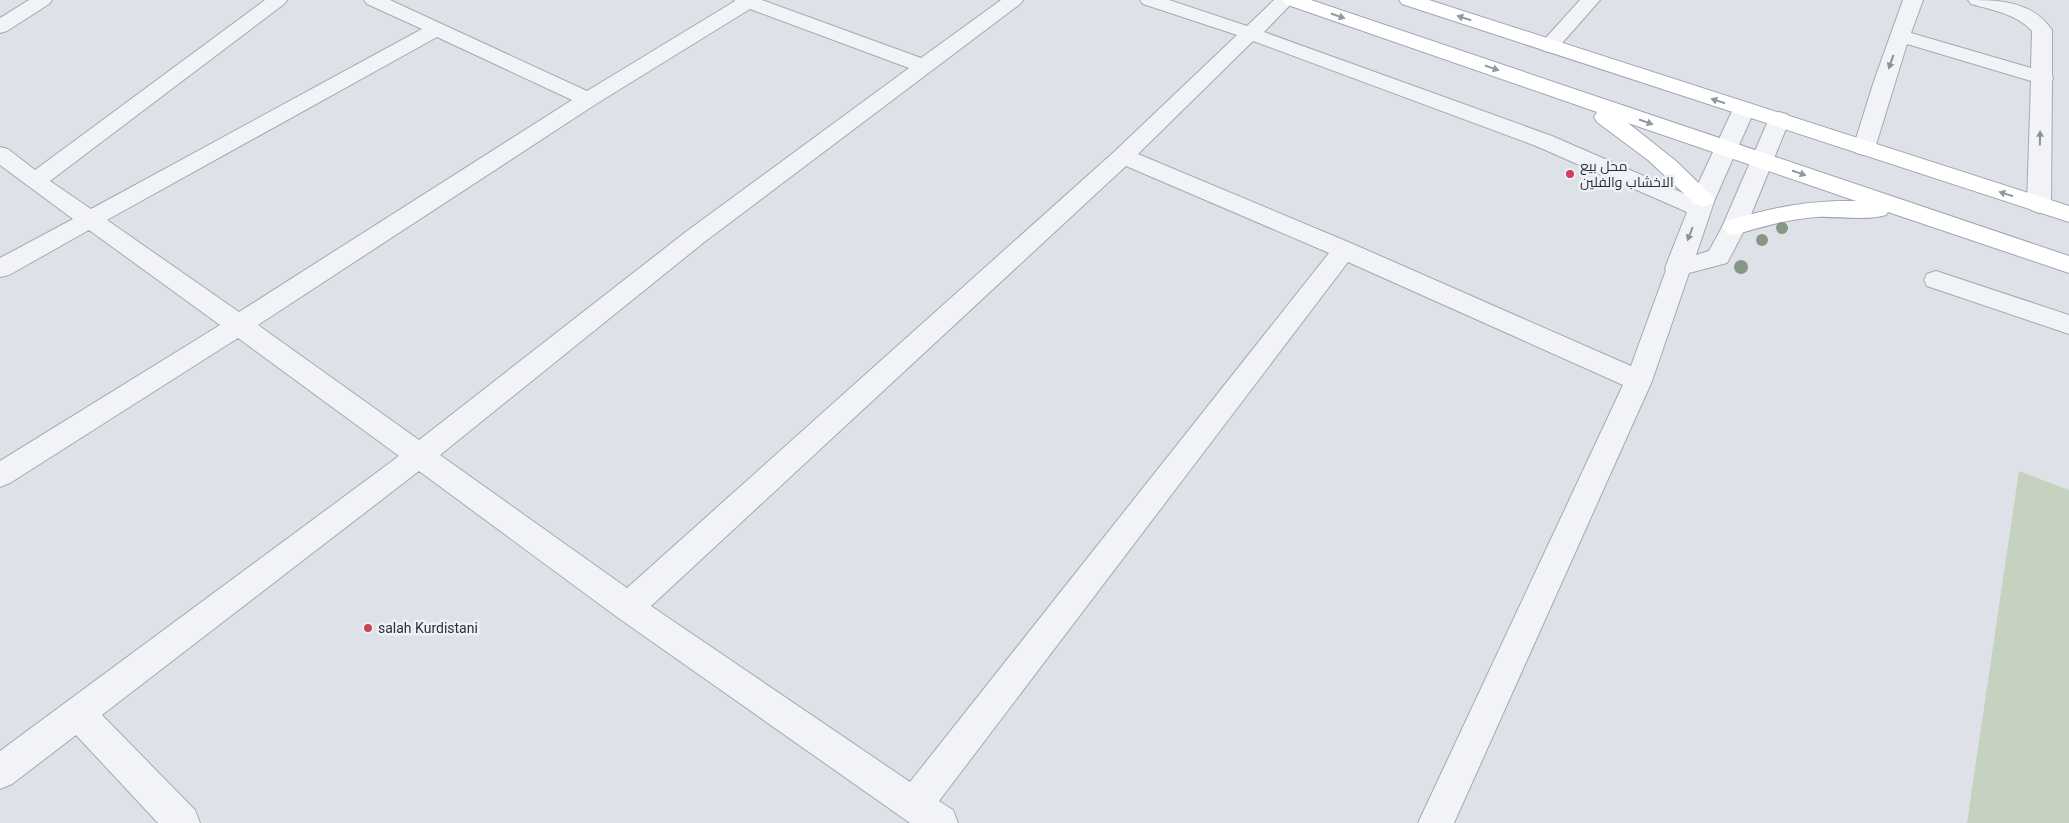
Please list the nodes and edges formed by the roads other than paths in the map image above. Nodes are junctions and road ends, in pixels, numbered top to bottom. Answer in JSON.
{"nodes":[{"id":1,"x":277,"y":0,"type":"edge"},
{"id":2,"x":374,"y":0,"type":"edge"},
{"id":3,"x":1013,"y":0,"type":"edge"},
{"id":4,"x":1150,"y":0,"type":"edge"},
{"id":5,"x":1285,"y":0,"type":"edge"},
{"id":6,"x":1292,"y":0,"type":"edge"},
{"id":7,"x":1409,"y":0,"type":"edge"},
{"id":8,"x":1590,"y":0,"type":"edge"},
{"id":9,"x":1913,"y":0,"type":"edge"},
{"id":10,"x":1978,"y":0,"type":"edge"},
{"id":11,"x":746,"y":1,"type":"edge"},
{"id":12,"x":8,"y":2,"type":"dead end"},
{"id":13,"x":37,"y":3,"type":"edge"},
{"id":14,"x":0,"y":27,"type":"edge"},
{"id":15,"x":437,"y":29,"type":"junction"},
{"id":16,"x":1249,"y":33,"type":"junction"},
{"id":17,"x":1900,"y":36,"type":"junction"},
{"id":18,"x":1549,"y":46,"type":"junction"},
{"id":19,"x":923,"y":66,"type":"junction"},
{"id":20,"x":2043,"y":78,"type":"junction"},
{"id":21,"x":1553,"y":89,"type":"junction"},
{"id":22,"x":588,"y":98,"type":"junction"},
{"id":23,"x":1744,"y":109,"type":"junction"},
{"id":24,"x":1779,"y":119,"type":"junction"},
{"id":25,"x":1864,"y":148,"type":"junction"},
{"id":26,"x":1725,"y":149,"type":"junction"},
{"id":27,"x":0,"y":154,"type":"edge"},
{"id":28,"x":1123,"y":156,"type":"junction"},
{"id":29,"x":1763,"y":161,"type":"junction"},
{"id":30,"x":35,"y":182,"type":"junction"},
{"id":31,"x":1701,"y":204,"type":"junction"},
{"id":32,"x":2039,"y":205,"type":"junction"},
{"id":33,"x":1909,"y":211,"type":"junction"},
{"id":34,"x":2069,"y":214,"type":"edge"},
{"id":35,"x":90,"y":221,"type":"junction"},
{"id":36,"x":1734,"y":227,"type":"junction"},
{"id":37,"x":1344,"y":250,"type":"junction"},
{"id":38,"x":2069,"y":265,"type":"edge"},
{"id":39,"x":1677,"y":268,"type":"junction"},
{"id":40,"x":0,"y":269,"type":"edge"},
{"id":41,"x":1936,"y":280,"type":"dead end"},
{"id":42,"x":239,"y":325,"type":"junction"},
{"id":43,"x":2069,"y":325,"type":"edge"},
{"id":44,"x":1639,"y":381,"type":"junction"},
{"id":45,"x":420,"y":456,"type":"junction"},
{"id":46,"x":0,"y":475,"type":"edge"},
{"id":47,"x":628,"y":607,"type":"junction"},
{"id":48,"x":78,"y":714,"type":"junction"},
{"id":49,"x":0,"y":772,"type":"edge"},
{"id":50,"x":914,"y":805,"type":"junction"},
{"id":51,"x":182,"y":823,"type":"edge"},
{"id":52,"x":940,"y":823,"type":"edge"},
{"id":53,"x":1436,"y":823,"type":"edge"}],
"edges":[{"from":1,"to":30,"type":"street"},
{"from":2,"to":15,"type":"street"},
{"from":3,"to":19,"type":"street"},
{"from":4,"to":16,"type":"street"},
{"from":5,"to":16,"type":"street"},
{"from":6,"to":21,"type":"main road","one_way":true},
{"from":18,"to":7,"type":"main road","one_way":true},
{"from":8,"to":18,"type":"street"},
{"from":9,"to":17,"type":"street"},
{"from":10,"to":20,"type":"street"},
{"from":11,"to":19,"type":"street"},
{"from":11,"to":22,"type":"street"},
{"from":12,"to":13,"type":"street"},
{"from":13,"to":14,"type":"street"},
{"from":15,"to":22,"type":"street"},
{"from":15,"to":35,"type":"street"},
{"from":16,"to":28,"type":"street"},
{"from":16,"to":31,"type":"street"},
{"from":17,"to":20,"type":"street"},
{"from":17,"to":25,"type":"street","one_way":true},
{"from":23,"to":18,"type":"main road","one_way":true},
{"from":19,"to":45,"type":"street"},
{"from":32,"to":20,"type":"street","one_way":true},
{"from":21,"to":26,"type":"main road","one_way":true},
{"from":21,"to":31,"type":"main road"},
{"from":22,"to":42,"type":"street"},
{"from":23,"to":24,"type":"main road"},
{"from":23,"to":26,"type":"street"},
{"from":24,"to":25,"type":"main road"},
{"from":24,"to":29,"type":"street"},
{"from":32,"to":25,"type":"main road","one_way":true},
{"from":26,"to":29,"type":"main road"},
{"from":26,"to":31,"type":"street"},
{"from":27,"to":30,"type":"street"},
{"from":28,"to":37,"type":"street"},
{"from":28,"to":47,"type":"street"},
{"from":29,"to":33,"type":"main road","one_way":true},
{"from":29,"to":36,"type":"street"},
{"from":30,"to":35,"type":"street"},
{"from":31,"to":39,"type":"street","one_way":true},
{"from":32,"to":34,"type":"main road"},
{"from":33,"to":36,"type":"main road"},
{"from":33,"to":38,"type":"main road"},
{"from":35,"to":40,"type":"street"},
{"from":35,"to":42,"type":"street"},
{"from":36,"to":39,"type":"street"},
{"from":37,"to":44,"type":"street"},
{"from":37,"to":50,"type":"street"},
{"from":39,"to":44,"type":"street"},
{"from":41,"to":43,"type":"street"},
{"from":42,"to":45,"type":"street"},
{"from":42,"to":46,"type":"street"},
{"from":44,"to":53,"type":"street"},
{"from":45,"to":47,"type":"street"},
{"from":45,"to":48,"type":"street"},
{"from":47,"to":50,"type":"street"},
{"from":48,"to":49,"type":"street"},
{"from":48,"to":51,"type":"street"},
{"from":50,"to":52,"type":"street"}]}
